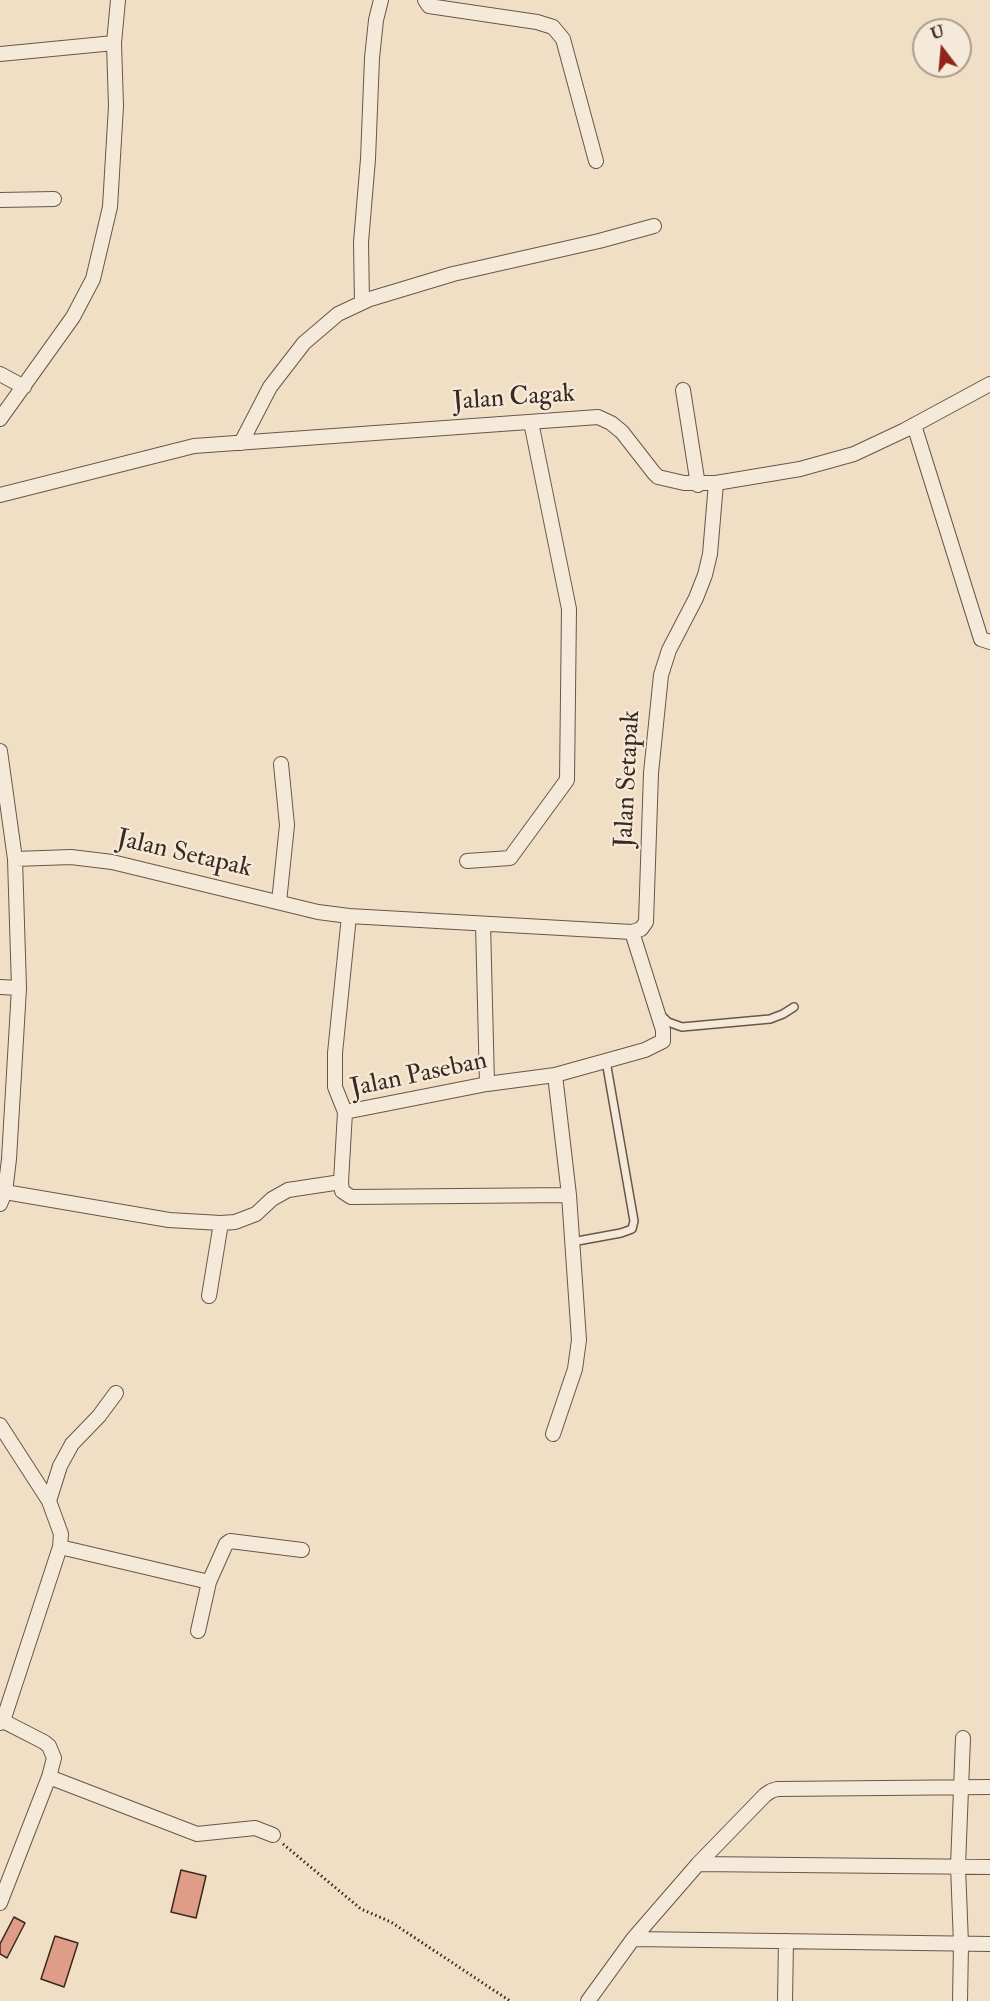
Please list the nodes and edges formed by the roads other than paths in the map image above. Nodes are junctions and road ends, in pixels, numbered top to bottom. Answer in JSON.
{"nodes":[{"id":1,"x":118,"y":0,"type":"edge"},
{"id":2,"x":381,"y":0,"type":"edge"},
{"id":3,"x":425,"y":0,"type":"edge"},
{"id":4,"x":114,"y":43,"type":"junction"},
{"id":5,"x":0,"y":54,"type":"edge"},
{"id":6,"x":596,"y":161,"type":"dead end"},
{"id":7,"x":54,"y":199,"type":"dead end"},
{"id":8,"x":0,"y":200,"type":"edge"},
{"id":9,"x":654,"y":226,"type":"dead end"},
{"id":10,"x":362,"y":303,"type":"junction"},
{"id":11,"x":0,"y":374,"type":"edge"},
{"id":12,"x":990,"y":384,"type":"edge"},
{"id":13,"x":24,"y":387,"type":"junction"},
{"id":14,"x":683,"y":390,"type":"dead end"},
{"id":15,"x":0,"y":419,"type":"edge"},
{"id":16,"x":531,"y":422,"type":"junction"},
{"id":17,"x":914,"y":425,"type":"junction"},
{"id":18,"x":241,"y":443,"type":"junction"},
{"id":19,"x":716,"y":483,"type":"junction"},
{"id":20,"x":698,"y":484,"type":"junction"},
{"id":21,"x":0,"y":495,"type":"edge"},
{"id":22,"x":990,"y":642,"type":"edge"},
{"id":23,"x":0,"y":752,"type":"edge"},
{"id":24,"x":280,"y":764,"type":"dead end"},
{"id":25,"x":3,"y":800,"type":"edge"},
{"id":26,"x":15,"y":859,"type":"junction"},
{"id":27,"x":467,"y":861,"type":"dead end"},
{"id":28,"x":279,"y":903,"type":"junction"},
{"id":29,"x":349,"y":916,"type":"junction"},
{"id":30,"x":483,"y":924,"type":"junction"},
{"id":31,"x":632,"y":932,"type":"junction"},
{"id":32,"x":0,"y":987,"type":"edge"},
{"id":33,"x":20,"y":988,"type":"junction"},
{"id":34,"x":794,"y":1007,"type":"dead end"},
{"id":35,"x":656,"y":1010,"type":"junction"},
{"id":36,"x":606,"y":1061,"type":"junction"},
{"id":37,"x":555,"y":1075,"type":"junction"},
{"id":38,"x":487,"y":1084,"type":"junction"},
{"id":39,"x":345,"y":1112,"type":"junction"},
{"id":40,"x":5,"y":1158,"type":"edge"},
{"id":41,"x":340,"y":1182,"type":"junction"},
{"id":42,"x":569,"y":1195,"type":"junction"},
{"id":43,"x":2,"y":1198,"type":"edge"},
{"id":44,"x":221,"y":1223,"type":"junction"},
{"id":45,"x":572,"y":1242,"type":"junction"},
{"id":46,"x":209,"y":1296,"type":"dead end"},
{"id":47,"x":116,"y":1393,"type":"dead end"},
{"id":48,"x":0,"y":1425,"type":"edge"},
{"id":49,"x":553,"y":1434,"type":"dead end"},
{"id":50,"x":49,"y":1501,"type":"junction"},
{"id":51,"x":60,"y":1547,"type":"junction"},
{"id":52,"x":303,"y":1550,"type":"dead end"},
{"id":53,"x":209,"y":1582,"type":"junction"},
{"id":54,"x":198,"y":1630,"type":"dead end"},
{"id":55,"x":2,"y":1722,"type":"edge"},
{"id":56,"x":963,"y":1738,"type":"dead end"},
{"id":57,"x":50,"y":1777,"type":"junction"},
{"id":58,"x":960,"y":1786,"type":"junction"},
{"id":59,"x":990,"y":1787,"type":"edge"},
{"id":60,"x":273,"y":1835,"type":"road end"},
{"id":61,"x":698,"y":1863,"type":"junction"},
{"id":62,"x":958,"y":1866,"type":"junction"},
{"id":63,"x":990,"y":1867,"type":"edge"},
{"id":64,"x":0,"y":1903,"type":"edge"},
{"id":65,"x":633,"y":1939,"type":"junction"},
{"id":66,"x":786,"y":1941,"type":"junction"},
{"id":67,"x":961,"y":1944,"type":"junction"},
{"id":68,"x":990,"y":1944,"type":"edge"},
{"id":69,"x":588,"y":2001,"type":"edge"},
{"id":70,"x":785,"y":2001,"type":"edge"},
{"id":71,"x":960,"y":2001,"type":"edge"}],
"edges":[{"from":1,"to":4,"type":"street"},
{"from":2,"to":10,"type":"street"},
{"from":3,"to":6,"type":"street"},
{"from":4,"to":5,"type":"street"},
{"from":4,"to":13,"type":"street"},
{"from":7,"to":8,"type":"street"},
{"from":9,"to":10,"type":"street"},
{"from":10,"to":18,"type":"street"},
{"from":11,"to":13,"type":"street"},
{"from":12,"to":17,"type":"street","name":"Jalan Cagak"},
{"from":13,"to":15,"type":"street"},
{"from":14,"to":20,"type":"street"},
{"from":16,"to":18,"type":"street","name":"Jalan Cagak"},
{"from":16,"to":20,"type":"street","name":"Jalan Cagak"},
{"from":16,"to":27,"type":"street"},
{"from":17,"to":19,"type":"street","name":"Jalan Cagak"},
{"from":17,"to":22,"type":"street"},
{"from":18,"to":21,"type":"street","name":"Jalan Cagak"},
{"from":19,"to":20,"type":"street","name":"Jalan Cagak"},
{"from":19,"to":31,"type":"street","name":"Jalan Setapak"},
{"from":23,"to":25,"type":"street"},
{"from":24,"to":28,"type":"street"},
{"from":25,"to":26,"type":"street"},
{"from":26,"to":28,"type":"street","name":"Jalan Setapak"},
{"from":26,"to":33,"type":"street"},
{"from":28,"to":29,"type":"street","name":"Jalan Setapak"},
{"from":29,"to":30,"type":"street","name":"Jalan Setapak"},
{"from":29,"to":39,"type":"street"},
{"from":30,"to":31,"type":"street","name":"Jalan Setapak"},
{"from":30,"to":38,"type":"street"},
{"from":31,"to":35,"type":"street","name":"Jalan Paseban"},
{"from":32,"to":33,"type":"street"},
{"from":33,"to":40,"type":"street"},
{"from":34,"to":35,"type":"lane"},
{"from":35,"to":36,"type":"street","name":"Jalan Paseban"},
{"from":36,"to":37,"type":"street","name":"Jalan Paseban"},
{"from":36,"to":45,"type":"lane"},
{"from":37,"to":38,"type":"street","name":"Jalan Paseban"},
{"from":37,"to":42,"type":"street"},
{"from":38,"to":39,"type":"street","name":"Jalan Paseban"},
{"from":39,"to":41,"type":"street","name":"Jalan Paseban"},
{"from":40,"to":43,"type":"street"},
{"from":41,"to":42,"type":"street"},
{"from":41,"to":44,"type":"street"},
{"from":42,"to":45,"type":"street"},
{"from":43,"to":44,"type":"street"},
{"from":44,"to":46,"type":"street"},
{"from":45,"to":49,"type":"street"},
{"from":47,"to":50,"type":"street"},
{"from":48,"to":50,"type":"street"},
{"from":50,"to":51,"type":"street"},
{"from":51,"to":53,"type":"street"},
{"from":51,"to":55,"type":"street"},
{"from":52,"to":53,"type":"street"},
{"from":53,"to":54,"type":"street"},
{"from":55,"to":57,"type":"street"},
{"from":56,"to":58,"type":"street"},
{"from":57,"to":60,"type":"street"},
{"from":57,"to":64,"type":"street"},
{"from":58,"to":59,"type":"street"},
{"from":58,"to":61,"type":"street"},
{"from":58,"to":62,"type":"street"},
{"from":61,"to":62,"type":"street"},
{"from":61,"to":65,"type":"street"},
{"from":62,"to":63,"type":"street"},
{"from":62,"to":67,"type":"street"},
{"from":65,"to":66,"type":"street"},
{"from":65,"to":69,"type":"street"},
{"from":66,"to":67,"type":"street"},
{"from":66,"to":70,"type":"street"},
{"from":67,"to":68,"type":"street"},
{"from":67,"to":71,"type":"street"}]}
